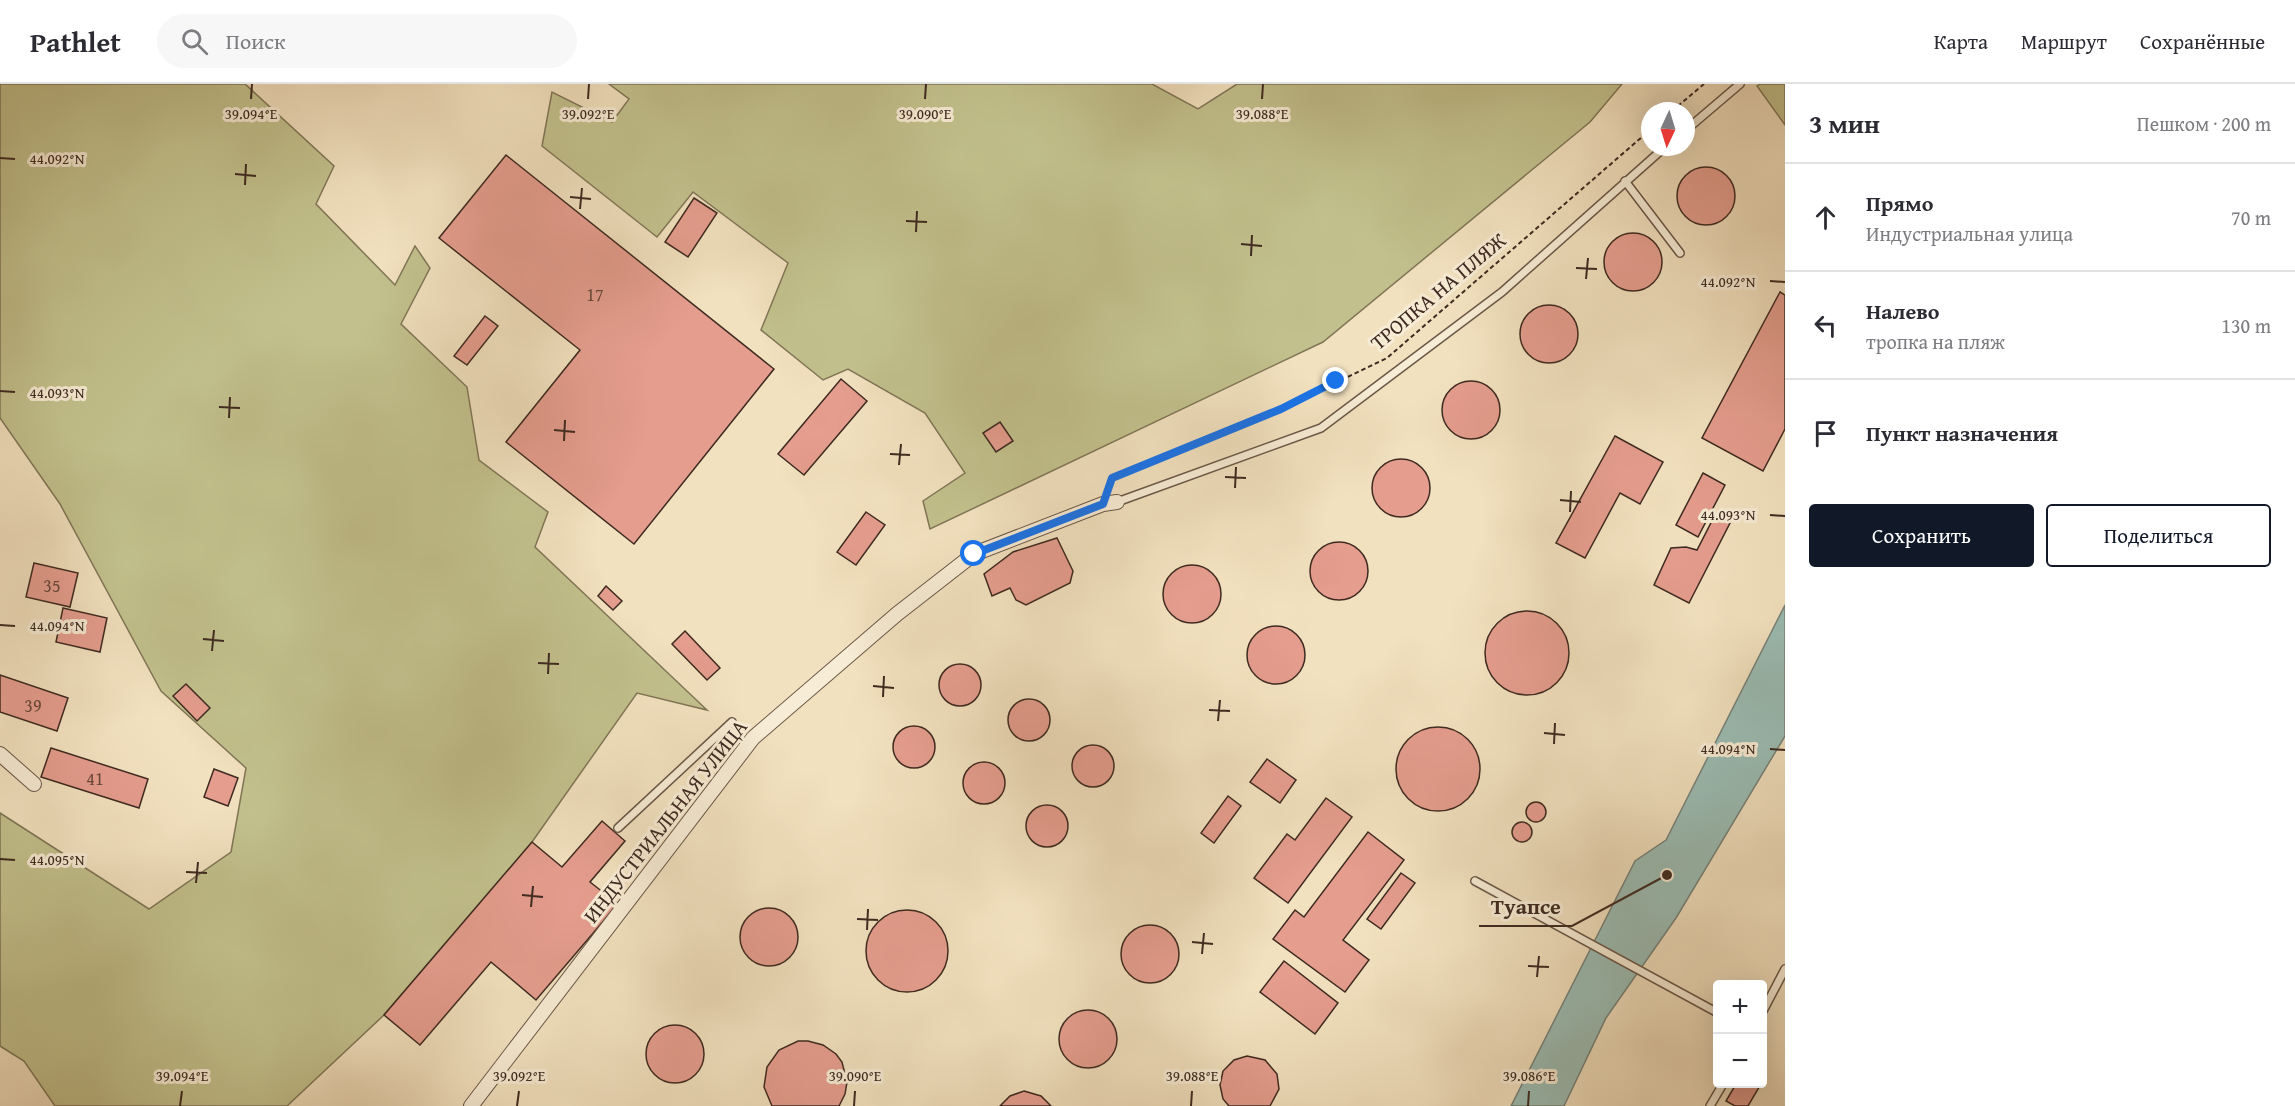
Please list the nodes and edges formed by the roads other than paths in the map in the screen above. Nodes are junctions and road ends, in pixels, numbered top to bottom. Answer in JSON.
{"nodes":[{"id":1,"x":1740,"y":84,"type":"edge"},
{"id":2,"x":1695,"y":122,"type":"edge"},
{"id":3,"x":1654,"y":156,"type":"edge"},
{"id":4,"x":1625,"y":181,"type":"junction"},
{"id":5,"x":1680,"y":253,"type":"dead end"},
{"id":6,"x":1110,"y":503,"type":"joint"},
{"id":7,"x":732,"y":722,"type":"dead end"},
{"id":8,"x":0,"y":754,"type":"edge"},
{"id":9,"x":34,"y":784,"type":"dead end"},
{"id":10,"x":618,"y":828,"type":"dead end"},
{"id":11,"x":1474,"y":881,"type":"dead end"},
{"id":12,"x":1785,"y":969,"type":"edge"},
{"id":13,"x":1767,"y":1003,"type":"edge"},
{"id":14,"x":1713,"y":1011,"type":"edge"},
{"id":15,"x":1720,"y":1088,"type":"edge"},
{"id":16,"x":471,"y":1106,"type":"edge"},
{"id":17,"x":1710,"y":1106,"type":"edge"}],
"edges":[{"from":1,"to":2,"type":"lane"},
{"from":3,"to":4,"type":"lane"},
{"from":4,"to":5,"type":"lane"},
{"from":4,"to":6,"type":"lane"},
{"from":6,"to":16,"type":"street","name":"ИНДУСТРИАЛЬНАЯ УЛИЦА"},
{"from":7,"to":10,"type":"lane"},
{"from":8,"to":9,"type":"street"},
{"from":11,"to":14,"type":"lane"},
{"from":12,"to":13,"type":"lane"},
{"from":15,"to":17,"type":"lane"}]}
